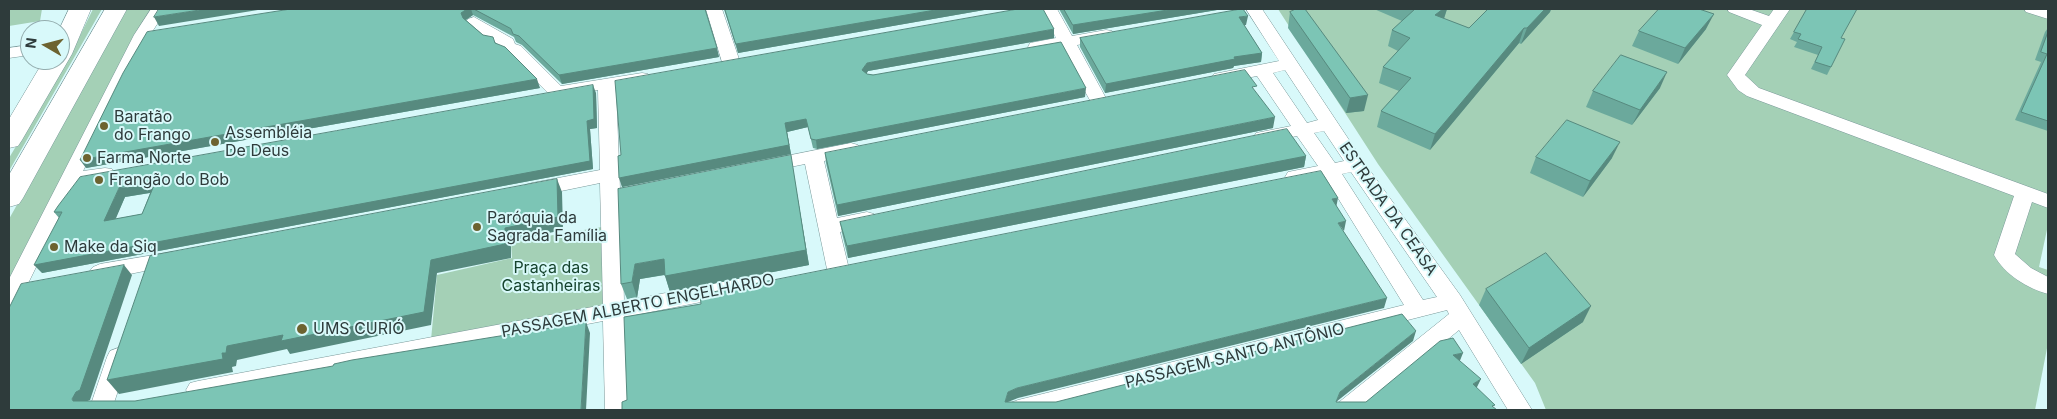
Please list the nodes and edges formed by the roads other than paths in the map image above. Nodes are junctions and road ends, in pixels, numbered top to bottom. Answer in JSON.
{"nodes":[{"id":1,"x":80,"y":9,"type":"edge"},
{"id":2,"x":116,"y":9,"type":"edge"},
{"id":3,"x":159,"y":9,"type":"edge"},
{"id":4,"x":714,"y":9,"type":"edge"},
{"id":5,"x":1049,"y":9,"type":"edge"},
{"id":6,"x":1249,"y":9,"type":"edge"},
{"id":7,"x":1735,"y":9,"type":"edge"},
{"id":8,"x":2032,"y":9,"type":"edge"},
{"id":9,"x":2048,"y":14,"type":"edge"},
{"id":10,"x":1777,"y":16,"type":"edge"},
{"id":11,"x":474,"y":22,"type":"dead end"},
{"id":12,"x":70,"y":31,"type":"edge"},
{"id":13,"x":1125,"y":31,"type":"edge"},
{"id":14,"x":161,"y":32,"type":"edge"},
{"id":15,"x":142,"y":35,"type":"junction"},
{"id":16,"x":1067,"y":42,"type":"junction"},
{"id":17,"x":1019,"y":50,"type":"edge"},
{"id":18,"x":751,"y":59,"type":"edge"},
{"id":19,"x":731,"y":62,"type":"junction"},
{"id":20,"x":1290,"y":64,"type":"junction"},
{"id":21,"x":712,"y":66,"type":"edge"},
{"id":22,"x":50,"y":70,"type":"edge"},
{"id":23,"x":1262,"y":70,"type":"junction"},
{"id":24,"x":654,"y":76,"type":"edge"},
{"id":25,"x":1204,"y":81,"type":"edge"},
{"id":26,"x":606,"y":84,"type":"junction"},
{"id":27,"x":557,"y":92,"type":"junction"},
{"id":28,"x":538,"y":96,"type":"edge"},
{"id":29,"x":1118,"y":97,"type":"edge"},
{"id":30,"x":1098,"y":100,"type":"junction"},
{"id":31,"x":1080,"y":104,"type":"edge"},
{"id":32,"x":1329,"y":124,"type":"junction"},
{"id":33,"x":1301,"y":128,"type":"junction"},
{"id":34,"x":9,"y":140,"type":"edge"},
{"id":35,"x":1243,"y":141,"type":"edge"},
{"id":36,"x":870,"y":145,"type":"edge"},
{"id":37,"x":813,"y":156,"type":"junction"},
{"id":38,"x":1356,"y":165,"type":"junction"},
{"id":39,"x":127,"y":170,"type":"edge"},
{"id":40,"x":746,"y":170,"type":"edge"},
{"id":41,"x":1330,"y":170,"type":"junction"},
{"id":42,"x":609,"y":175,"type":"junction"},
{"id":43,"x":68,"y":180,"type":"junction"},
{"id":44,"x":1272,"y":182,"type":"edge"},
{"id":45,"x":659,"y":188,"type":"edge"},
{"id":46,"x":2024,"y":193,"type":"junction"},
{"id":47,"x":511,"y":194,"type":"edge"},
{"id":48,"x":9,"y":198,"type":"edge"},
{"id":49,"x":610,"y":198,"type":"junction"},
{"id":50,"x":2048,"y":202,"type":"edge"},
{"id":51,"x":887,"y":215,"type":"edge"},
{"id":52,"x":829,"y":227,"type":"junction"},
{"id":53,"x":188,"y":255,"type":"edge"},
{"id":54,"x":838,"y":269,"type":"edge"},
{"id":55,"x":82,"y":275,"type":"edge"},
{"id":56,"x":44,"y":282,"type":"edge"},
{"id":57,"x":770,"y":282,"type":"edge"},
{"id":58,"x":2048,"y":286,"type":"edge"},
{"id":59,"x":12,"y":294,"type":"edge"},
{"id":60,"x":1456,"y":308,"type":"junction"},
{"id":61,"x":1418,"y":310,"type":"junction"},
{"id":62,"x":614,"y":311,"type":"junction"},
{"id":63,"x":124,"y":336,"type":"edge"},
{"id":64,"x":177,"y":394,"type":"edge"},
{"id":65,"x":105,"y":408,"type":"edge"},
{"id":66,"x":617,"y":410,"type":"edge"},
{"id":67,"x":1018,"y":410,"type":"edge"},
{"id":68,"x":1346,"y":410,"type":"edge"},
{"id":69,"x":1520,"y":410,"type":"edge"}],
"edges":[{"from":1,"to":12,"type":"main road"},
{"from":2,"to":48,"type":"main road"},
{"from":3,"to":15,"type":"street"},
{"from":4,"to":19,"type":"street"},
{"from":5,"to":16,"type":"street"},
{"from":6,"to":20,"type":"street","name":"ESTRADA DA CEASA"},
{"from":7,"to":10,"type":"street"},
{"from":8,"to":9,"type":"street"},
{"from":10,"to":46,"type":"street"},
{"from":11,"to":27,"type":"street"},
{"from":13,"to":16,"type":"street"},
{"from":14,"to":15,"type":"street"},
{"from":15,"to":43,"type":"street"},
{"from":16,"to":17,"type":"street"},
{"from":16,"to":30,"type":"street"},
{"from":18,"to":19,"type":"street"},
{"from":19,"to":21,"type":"street"},
{"from":20,"to":23,"type":"street"},
{"from":20,"to":32,"type":"street","name":"ESTRADA DA CEASA"},
{"from":22,"to":34,"type":"main road"},
{"from":23,"to":25,"type":"street"},
{"from":23,"to":33,"type":"street","name":"ESTRADA DA CEASA"},
{"from":24,"to":26,"type":"street"},
{"from":26,"to":27,"type":"street"},
{"from":26,"to":42,"type":"street"},
{"from":27,"to":28,"type":"street"},
{"from":29,"to":30,"type":"street"},
{"from":30,"to":31,"type":"street"},
{"from":32,"to":33,"type":"street"},
{"from":32,"to":38,"type":"street","name":"ESTRADA DA CEASA"},
{"from":33,"to":35,"type":"street"},
{"from":33,"to":41,"type":"street","name":"ESTRADA DA CEASA"},
{"from":36,"to":37,"type":"street"},
{"from":37,"to":40,"type":"street"},
{"from":37,"to":52,"type":"street"},
{"from":38,"to":41,"type":"street"},
{"from":38,"to":60,"type":"street","name":"ESTRADA DA CEASA"},
{"from":39,"to":43,"type":"street"},
{"from":41,"to":44,"type":"street"},
{"from":41,"to":61,"type":"street","name":"ESTRADA DA CEASA"},
{"from":42,"to":47,"type":"street"},
{"from":42,"to":49,"type":"street"},
{"from":43,"to":59,"type":"street"},
{"from":45,"to":49,"type":"street"},
{"from":46,"to":50,"type":"street"},
{"from":46,"to":58,"type":"street"},
{"from":49,"to":62,"type":"street"},
{"from":51,"to":52,"type":"street"},
{"from":52,"to":54,"type":"street"},
{"from":53,"to":55,"type":"street"},
{"from":56,"to":59,"type":"street"},
{"from":57,"to":62,"type":"street","name":"PASSAGEM ALBERTO ENGELHARDO"},
{"from":60,"to":61,"type":"street","name":"PASSAGEM SANTO ANTÔNIO"},
{"from":60,"to":68,"type":"street"},
{"from":60,"to":69,"type":"street","name":"ESTRADA DA CEASA"},
{"from":61,"to":67,"type":"street","name":"PASSAGEM SANTO ANTÔNIO"},
{"from":62,"to":64,"type":"street","name":"PASSAGEM ALBERTO ENGELHARDO"},
{"from":62,"to":66,"type":"street"},
{"from":63,"to":65,"type":"street"}]}
